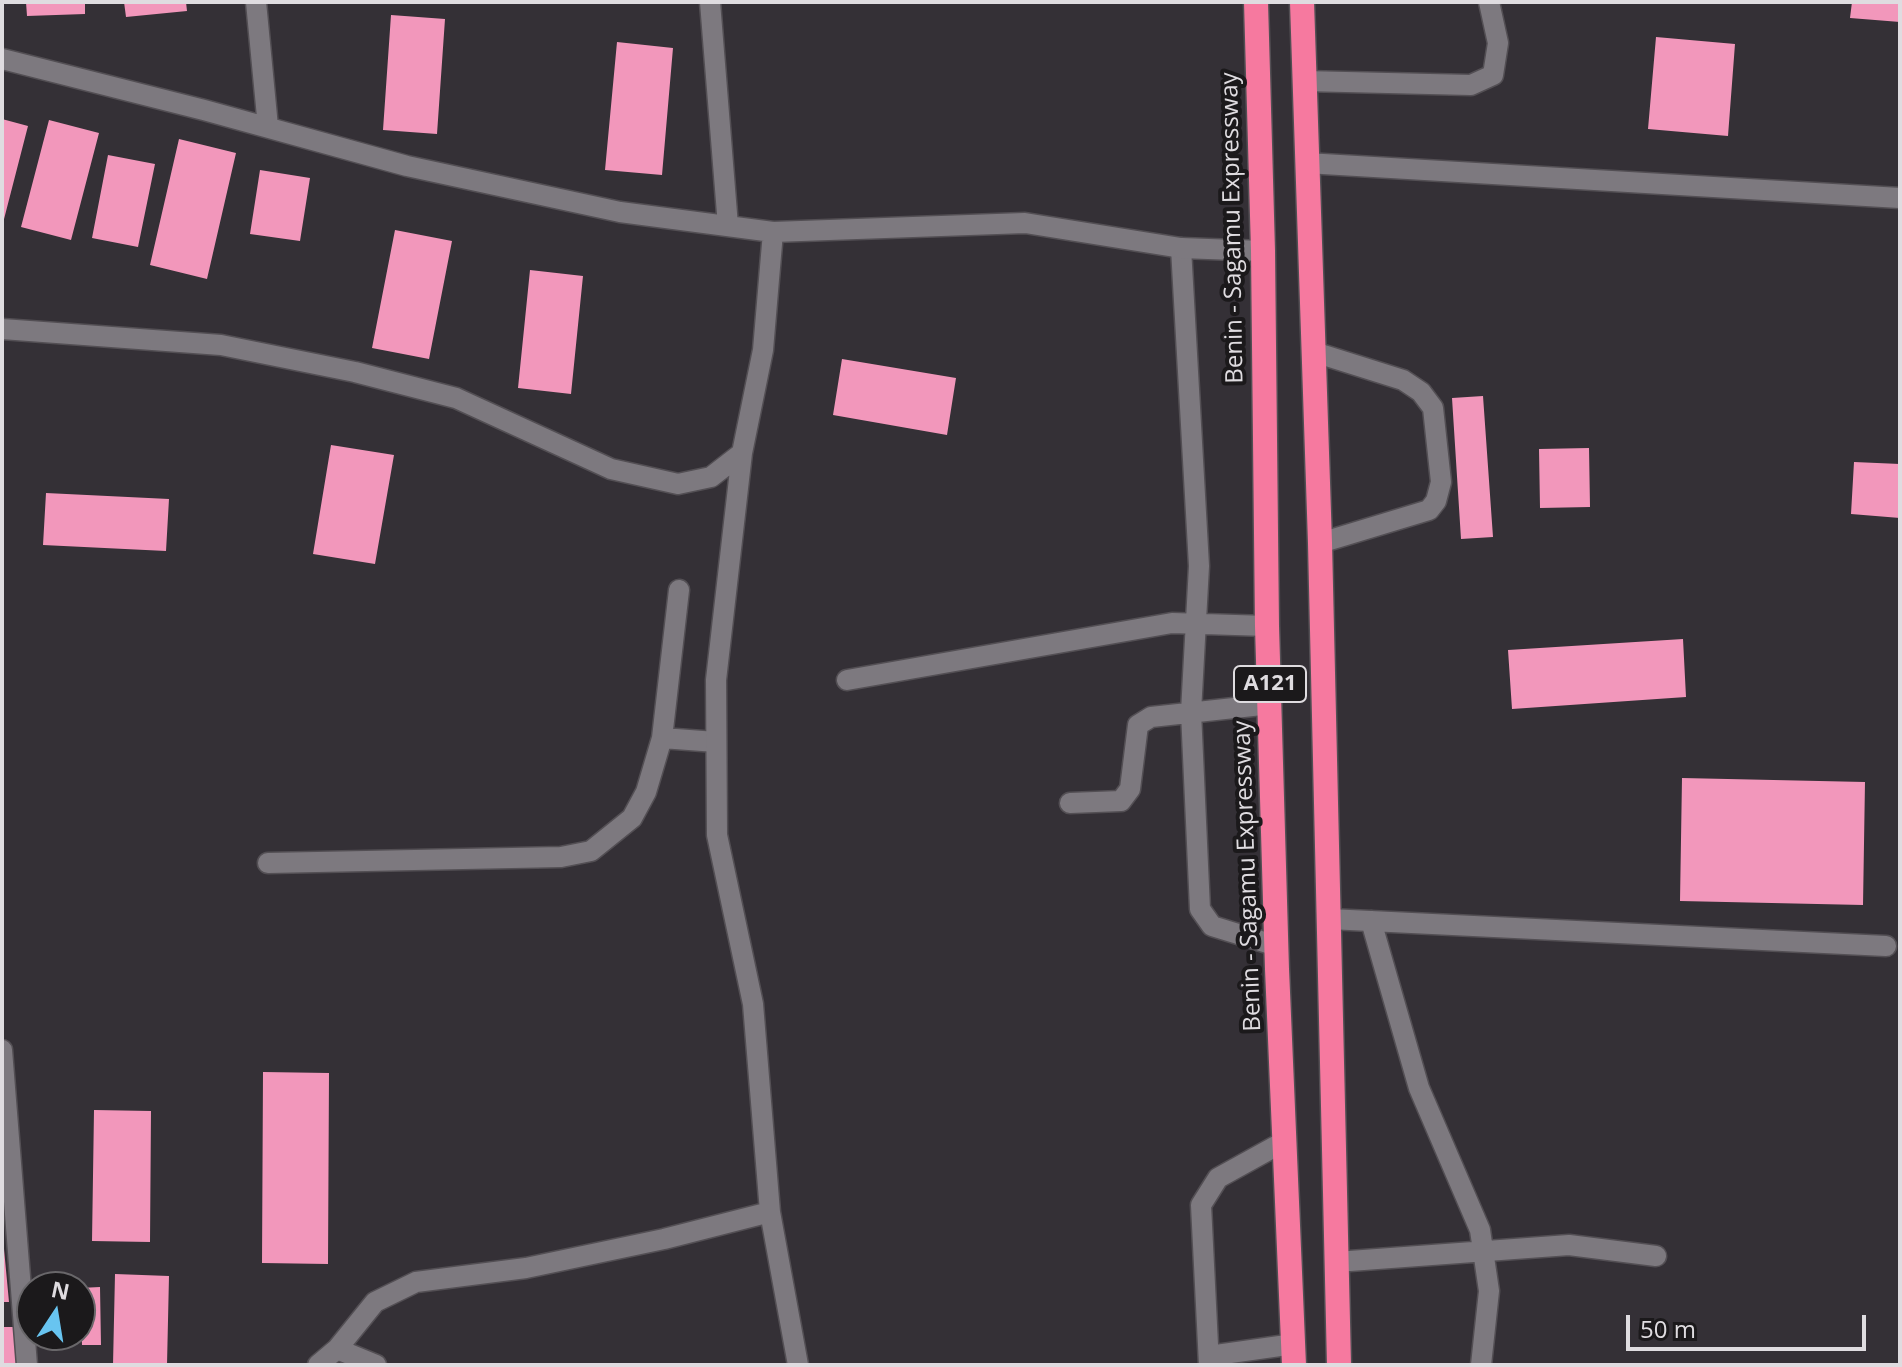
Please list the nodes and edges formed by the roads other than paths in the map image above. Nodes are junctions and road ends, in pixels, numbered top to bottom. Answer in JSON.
{"nodes":[{"id":1,"x":256,"y":2,"type":"edge"},
{"id":2,"x":710,"y":2,"type":"edge"},
{"id":3,"x":1256,"y":2,"type":"edge"},
{"id":4,"x":1302,"y":2,"type":"edge"},
{"id":5,"x":1489,"y":2,"type":"edge"},
{"id":6,"x":2,"y":59,"type":"edge"},
{"id":7,"x":1304,"y":81,"type":"junction"},
{"id":8,"x":268,"y":127,"type":"junction"},
{"id":9,"x":1306,"y":163,"type":"junction"},
{"id":10,"x":1900,"y":198,"type":"edge"},
{"id":11,"x":728,"y":226,"type":"junction"},
{"id":12,"x":773,"y":232,"type":"junction"},
{"id":13,"x":1181,"y":248,"type":"junction"},
{"id":14,"x":1263,"y":251,"type":"junction"},
{"id":15,"x":2,"y":329,"type":"edge"},
{"id":16,"x":1314,"y":352,"type":"junction"},
{"id":17,"x":742,"y":453,"type":"junction"},
{"id":18,"x":1320,"y":543,"type":"junction"},
{"id":19,"x":679,"y":590,"type":"dead end"},
{"id":20,"x":1197,"y":624,"type":"junction"},
{"id":21,"x":1267,"y":626,"type":"junction"},
{"id":22,"x":847,"y":680,"type":"dead end"},
{"id":23,"x":1271,"y":704,"type":"junction"},
{"id":24,"x":1191,"y":712,"type":"junction"},
{"id":25,"x":662,"y":738,"type":"junction"},
{"id":26,"x":716,"y":742,"type":"junction"},
{"id":27,"x":1070,"y":803,"type":"dead end"},
{"id":28,"x":268,"y":863,"type":"dead end"},
{"id":29,"x":1329,"y":919,"type":"junction"},
{"id":30,"x":1371,"y":921,"type":"junction"},
{"id":31,"x":1277,"y":946,"type":"junction"},
{"id":32,"x":1886,"y":946,"type":"dead end"},
{"id":33,"x":2,"y":1050,"type":"edge"},
{"id":34,"x":1285,"y":1141,"type":"junction"},
{"id":35,"x":770,"y":1212,"type":"junction"},
{"id":36,"x":1483,"y":1252,"type":"junction"},
{"id":37,"x":1656,"y":1256,"type":"dead end"},
{"id":38,"x":1336,"y":1262,"type":"junction"},
{"id":39,"x":337,"y":1349,"type":"junction"},
{"id":40,"x":1294,"y":1354,"type":"edge"},
{"id":41,"x":1209,"y":1361,"type":"edge"},
{"id":42,"x":27,"y":1365,"type":"edge"},
{"id":43,"x":318,"y":1365,"type":"edge"},
{"id":44,"x":376,"y":1365,"type":"edge"},
{"id":45,"x":798,"y":1365,"type":"edge"},
{"id":46,"x":1339,"y":1365,"type":"edge"},
{"id":47,"x":1481,"y":1365,"type":"edge"}],
"edges":[{"from":1,"to":8,"type":"street"},
{"from":2,"to":11,"type":"street"},
{"from":3,"to":14,"type":"highway","name":"Benin - Sagamu Expressway","number":"A121"},
{"from":4,"to":7,"type":"highway","number":"A121"},
{"from":5,"to":7,"type":"street"},
{"from":6,"to":8,"type":"street"},
{"from":7,"to":9,"type":"highway","number":"A121"},
{"from":8,"to":11,"type":"street"},
{"from":9,"to":10,"type":"street"},
{"from":9,"to":16,"type":"highway","number":"A121"},
{"from":11,"to":12,"type":"street"},
{"from":12,"to":13,"type":"street"},
{"from":12,"to":17,"type":"street"},
{"from":13,"to":14,"type":"street"},
{"from":13,"to":20,"type":"street"},
{"from":14,"to":21,"type":"highway","name":"Benin - Sagamu Expressway","number":"A121"},
{"from":15,"to":17,"type":"street"},
{"from":16,"to":18,"type":"highway","number":"A121"},
{"from":16,"to":18,"type":"street"},
{"from":17,"to":26,"type":"street"},
{"from":18,"to":29,"type":"highway","number":"A121"},
{"from":19,"to":25,"type":"street"},
{"from":20,"to":21,"type":"street"},
{"from":20,"to":22,"type":"street"},
{"from":20,"to":24,"type":"street"},
{"from":21,"to":23,"type":"highway","name":"Benin - Sagamu Expressway","number":"A121"},
{"from":23,"to":24,"type":"street"},
{"from":23,"to":31,"type":"highway","name":"Benin - Sagamu Expressway","number":"A121"},
{"from":24,"to":27,"type":"street"},
{"from":24,"to":31,"type":"street"},
{"from":25,"to":26,"type":"street"},
{"from":25,"to":28,"type":"street"},
{"from":26,"to":35,"type":"street"},
{"from":29,"to":30,"type":"street"},
{"from":29,"to":38,"type":"highway","number":"A121"},
{"from":30,"to":32,"type":"street"},
{"from":30,"to":36,"type":"street"},
{"from":31,"to":34,"type":"highway","name":"Benin - Sagamu Expressway","number":"A121"},
{"from":33,"to":42,"type":"street"},
{"from":34,"to":40,"type":"highway","name":"Benin - Sagamu Expressway","number":"A121"},
{"from":34,"to":41,"type":"street"},
{"from":35,"to":39,"type":"street"},
{"from":35,"to":45,"type":"street"},
{"from":36,"to":37,"type":"street"},
{"from":36,"to":38,"type":"street"},
{"from":36,"to":47,"type":"street"},
{"from":38,"to":46,"type":"highway","number":"A121"},
{"from":39,"to":43,"type":"street"},
{"from":39,"to":44,"type":"street"},
{"from":40,"to":41,"type":"street"}]}
